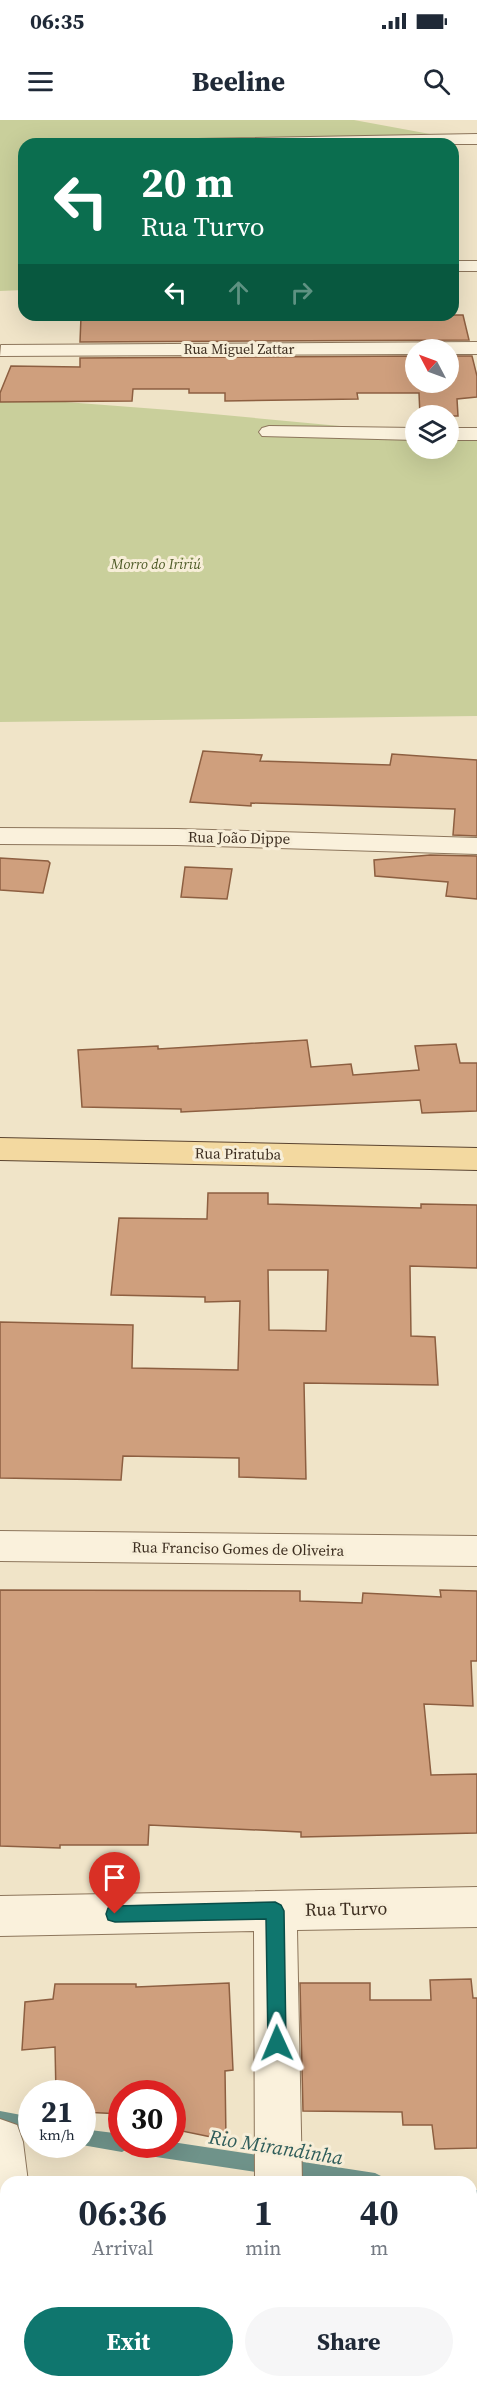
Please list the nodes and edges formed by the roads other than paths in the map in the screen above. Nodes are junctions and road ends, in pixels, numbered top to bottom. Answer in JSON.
{"nodes":[{"id":1,"x":459,"y":139,"type":"edge"},
{"id":2,"x":477,"y":139,"type":"edge"},
{"id":3,"x":459,"y":266,"type":"edge"},
{"id":4,"x":477,"y":266,"type":"edge"},
{"id":5,"x":477,"y":348,"type":"edge"},
{"id":6,"x":2,"y":351,"type":"dead end"},
{"id":7,"x":269,"y":432,"type":"dead end"},
{"id":8,"x":405,"y":434,"type":"edge"},
{"id":9,"x":459,"y":434,"type":"edge"},
{"id":10,"x":477,"y":434,"type":"edge"},
{"id":11,"x":0,"y":836,"type":"edge"},
{"id":12,"x":477,"y":846,"type":"edge"},
{"id":13,"x":0,"y":1149,"type":"edge"},
{"id":14,"x":477,"y":1159,"type":"edge"},
{"id":15,"x":0,"y":1546,"type":"edge"},
{"id":16,"x":477,"y":1551,"type":"edge"},
{"id":17,"x":477,"y":1907,"type":"edge"},
{"id":18,"x":275,"y":1911,"type":"junction"},
{"id":19,"x":0,"y":1916,"type":"edge"},
{"id":20,"x":0,"y":2142,"type":"edge"},
{"id":21,"x":278,"y":2171,"type":"edge"},
{"id":22,"x":4,"y":2176,"type":"edge"}],
"edges":[{"from":1,"to":2,"type":"street"},
{"from":3,"to":4,"type":"street"},
{"from":5,"to":6,"type":"street","name":"Rua Miguel Zattar"},
{"from":7,"to":8,"type":"street"},
{"from":9,"to":10,"type":"street"},
{"from":11,"to":12,"type":"street","name":"Rua João Dippe"},
{"from":13,"to":14,"type":"main road","name":"Rua Piratuba"},
{"from":15,"to":16,"type":"street","name":"Rua Franciso Gomes de Oliveira"},
{"from":17,"to":18,"type":"street","name":"Rua Turvo"},
{"from":18,"to":19,"type":"street","name":"Rua Turvo"},
{"from":18,"to":21,"type":"street"},
{"from":20,"to":22,"type":"street"}]}
